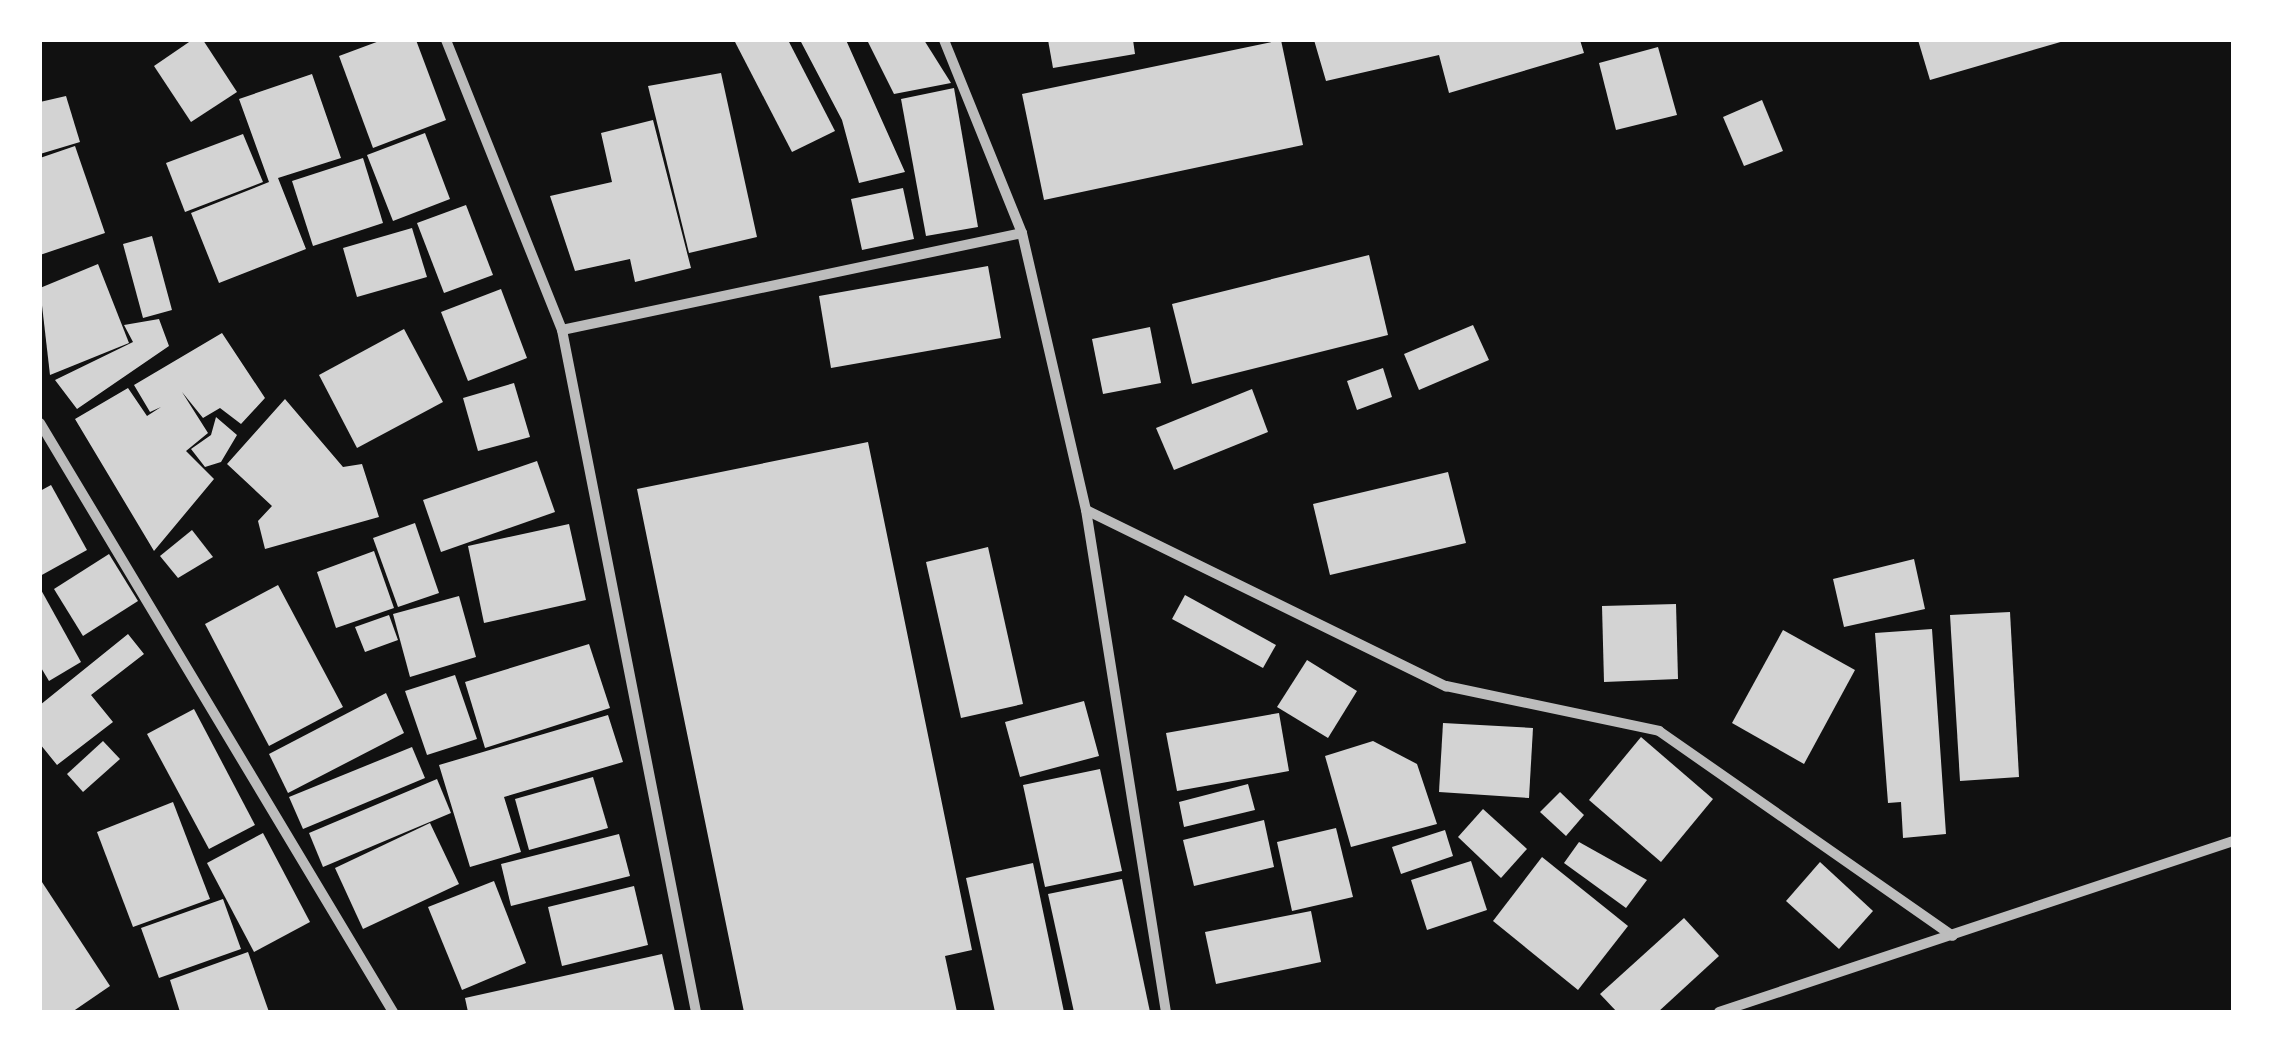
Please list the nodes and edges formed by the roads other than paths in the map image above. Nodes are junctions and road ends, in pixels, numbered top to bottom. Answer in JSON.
{"nodes":[{"id":1,"x":446,"y":40,"type":"edge"},
{"id":2,"x":944,"y":40,"type":"edge"},
{"id":3,"x":1022,"y":232,"type":"junction"},
{"id":4,"x":562,"y":330,"type":"junction"},
{"id":5,"x":40,"y":423,"type":"edge"},
{"id":6,"x":1086,"y":510,"type":"junction"},
{"id":7,"x":2233,"y":841,"type":"edge"},
{"id":8,"x":1953,"y":936,"type":"junction"},
{"id":9,"x":394,"y":1012,"type":"edge"},
{"id":10,"x":696,"y":1012,"type":"edge"},
{"id":11,"x":1166,"y":1012,"type":"edge"},
{"id":12,"x":1719,"y":1012,"type":"edge"}],
"edges":[{"from":1,"to":4,"type":"street"},
{"from":2,"to":3,"type":"street"},
{"from":3,"to":4,"type":"street"},
{"from":3,"to":6,"type":"street"},
{"from":4,"to":10,"type":"street"},
{"from":5,"to":9,"type":"street"},
{"from":6,"to":8,"type":"street"},
{"from":6,"to":11,"type":"street"},
{"from":7,"to":8,"type":"street"},
{"from":8,"to":12,"type":"street"}]}
